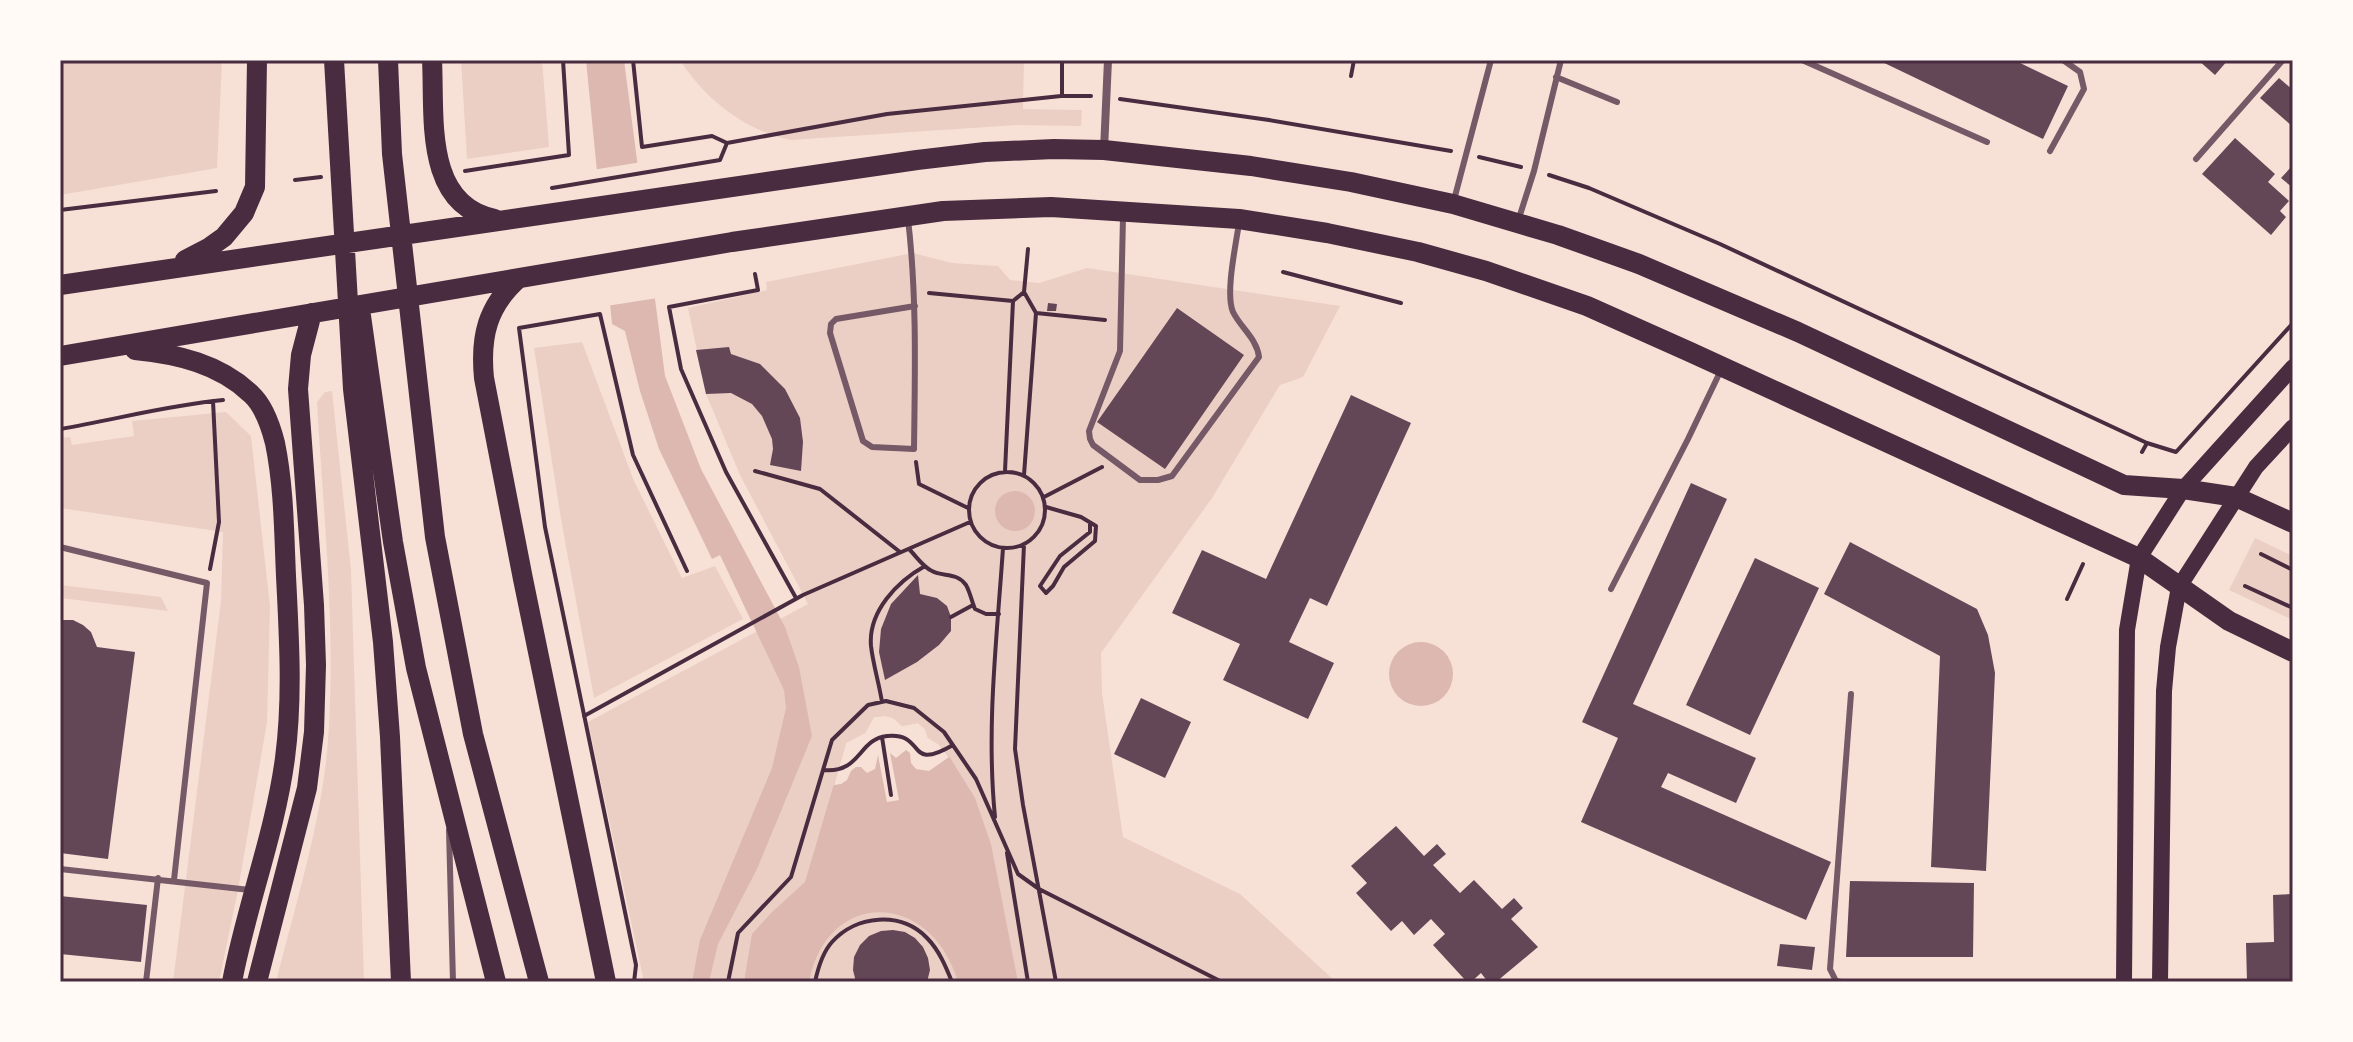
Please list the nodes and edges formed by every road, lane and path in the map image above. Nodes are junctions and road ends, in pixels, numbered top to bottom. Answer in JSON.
{"nodes":[{"id":1,"x":257,"y":60,"type":"edge"},
{"id":2,"x":334,"y":60,"type":"edge"},
{"id":3,"x":388,"y":60,"type":"edge"},
{"id":4,"x":432,"y":60,"type":"edge"},
{"id":5,"x":563,"y":60,"type":"edge"},
{"id":6,"x":633,"y":60,"type":"edge"},
{"id":7,"x":1108,"y":60,"type":"edge"},
{"id":8,"x":1354,"y":60,"type":"edge"},
{"id":9,"x":1491,"y":60,"type":"edge"},
{"id":10,"x":1561,"y":60,"type":"edge"},
{"id":11,"x":1802,"y":60,"type":"edge"},
{"id":12,"x":2063,"y":60,"type":"edge"},
{"id":13,"x":2283,"y":60,"type":"edge"},
{"id":14,"x":1351,"y":76,"type":"dead end"},
{"id":15,"x":1556,"y":77,"type":"junction"},
{"id":16,"x":1062,"y":96,"type":"dead end"},
{"id":17,"x":1617,"y":102,"type":"dead end"},
{"id":18,"x":1987,"y":142,"type":"dead end"},
{"id":19,"x":727,"y":143,"type":"junction"},
{"id":20,"x":1104,"y":150,"type":"junction"},
{"id":21,"x":2050,"y":151,"type":"dead end"},
{"id":22,"x":2196,"y":159,"type":"dead end"},
{"id":23,"x":341,"y":161,"type":"junction"},
{"id":24,"x":458,"y":164,"type":"dead end"},
{"id":25,"x":463,"y":171,"type":"junction"},
{"id":26,"x":475,"y":181,"type":"dead end"},
{"id":27,"x":550,"y":189,"type":"dead end"},
{"id":28,"x":216,"y":191,"type":"dead end"},
{"id":29,"x":1453,"y":204,"type":"junction"},
{"id":30,"x":60,"y":210,"type":"edge"},
{"id":31,"x":1123,"y":210,"type":"junction"},
{"id":32,"x":908,"y":216,"type":"junction"},
{"id":33,"x":507,"y":219,"type":"junction"},
{"id":34,"x":1239,"y":219,"type":"junction"},
{"id":35,"x":1518,"y":221,"type":"junction"},
{"id":36,"x":1028,"y":249,"type":"dead end"},
{"id":37,"x":164,"y":269,"type":"junction"},
{"id":38,"x":1283,"y":272,"type":"dead end"},
{"id":39,"x":755,"y":274,"type":"dead end"},
{"id":40,"x":519,"y":278,"type":"junction"},
{"id":41,"x":60,"y":285,"type":"edge"},
{"id":42,"x":914,"y":292,"type":"junction"},
{"id":43,"x":1024,"y":292,"type":"junction"},
{"id":44,"x":1013,"y":301,"type":"junction"},
{"id":45,"x":1401,"y":303,"type":"dead end"},
{"id":46,"x":915,"y":306,"type":"junction"},
{"id":47,"x":312,"y":313,"type":"junction"},
{"id":48,"x":1036,"y":313,"type":"junction"},
{"id":49,"x":1120,"y":322,"type":"junction"},
{"id":50,"x":2293,"y":323,"type":"edge"},
{"id":51,"x":111,"y":347,"type":"junction"},
{"id":52,"x":60,"y":356,"type":"edge"},
{"id":53,"x":1723,"y":366,"type":"junction"},
{"id":54,"x":2293,"y":367,"type":"edge"},
{"id":55,"x":229,"y":399,"type":"dead end"},
{"id":56,"x":213,"y":401,"type":"junction"},
{"id":57,"x":2293,"y":427,"type":"edge"},
{"id":58,"x":60,"y":429,"type":"edge"},
{"id":59,"x":2147,"y":443,"type":"dead end"},
{"id":60,"x":914,"y":449,"type":"junction"},
{"id":61,"x":2142,"y":452,"type":"dead end"},
{"id":62,"x":2176,"y":452,"type":"dead end"},
{"id":63,"x":1109,"y":457,"type":"junction"},
{"id":64,"x":755,"y":471,"type":"dead end"},
{"id":65,"x":1005,"y":471,"type":"junction"},
{"id":66,"x":1024,"y":475,"type":"junction"},
{"id":67,"x":2183,"y":489,"type":"junction"},
{"id":68,"x":1044,"y":497,"type":"junction"},
{"id":69,"x":2236,"y":497,"type":"junction"},
{"id":70,"x":1046,"y":507,"type":"junction"},
{"id":71,"x":968,"y":508,"type":"junction"},
{"id":72,"x":970,"y":522,"type":"junction"},
{"id":73,"x":1090,"y":523,"type":"junction"},
{"id":74,"x":2293,"y":523,"type":"edge"},
{"id":75,"x":1024,"y":544,"type":"junction"},
{"id":76,"x":60,"y":547,"type":"edge"},
{"id":77,"x":909,"y":548,"type":"junction"},
{"id":78,"x":1003,"y":548,"type":"junction"},
{"id":79,"x":900,"y":552,"type":"junction"},
{"id":80,"x":2261,"y":554,"type":"dead end"},
{"id":81,"x":2139,"y":558,"type":"junction"},
{"id":82,"x":2083,"y":564,"type":"dead end"},
{"id":83,"x":925,"y":566,"type":"junction"},
{"id":84,"x":2293,"y":570,"type":"edge"},
{"id":85,"x":687,"y":571,"type":"dead end"},
{"id":86,"x":207,"y":583,"type":"junction"},
{"id":87,"x":2245,"y":586,"type":"dead end"},
{"id":88,"x":2179,"y":587,"type":"junction"},
{"id":89,"x":1611,"y":589,"type":"dead end"},
{"id":90,"x":796,"y":598,"type":"junction"},
{"id":91,"x":2067,"y":599,"type":"dead end"},
{"id":92,"x":973,"y":605,"type":"junction"},
{"id":93,"x":2293,"y":608,"type":"edge"},
{"id":94,"x":999,"y":614,"type":"junction"},
{"id":95,"x":951,"y":617,"type":"dead end"},
{"id":96,"x":2293,"y":652,"type":"edge"},
{"id":97,"x":1851,"y":694,"type":"dead end"},
{"id":98,"x":882,"y":702,"type":"junction"},
{"id":99,"x":584,"y":716,"type":"junction"},
{"id":100,"x":882,"y":737,"type":"junction"},
{"id":101,"x":953,"y":745,"type":"junction"},
{"id":102,"x":823,"y":770,"type":"junction"},
{"id":103,"x":448,"y":794,"type":"junction"},
{"id":104,"x":891,"y":795,"type":"dead end"},
{"id":105,"x":996,"y":824,"type":"junction"},
{"id":106,"x":1006,"y":847,"type":"junction"},
{"id":107,"x":60,"y":869,"type":"edge"},
{"id":108,"x":158,"y":878,"type":"junction"},
{"id":109,"x":174,"y":880,"type":"junction"},
{"id":110,"x":1039,"y":889,"type":"junction"},
{"id":111,"x":254,"y":890,"type":"junction"},
{"id":112,"x":146,"y":982,"type":"edge"},
{"id":113,"x":232,"y":982,"type":"edge"},
{"id":114,"x":257,"y":982,"type":"edge"},
{"id":115,"x":401,"y":982,"type":"edge"},
{"id":116,"x":453,"y":982,"type":"edge"},
{"id":117,"x":496,"y":982,"type":"edge"},
{"id":118,"x":539,"y":982,"type":"edge"},
{"id":119,"x":606,"y":982,"type":"edge"},
{"id":120,"x":634,"y":982,"type":"edge"},
{"id":121,"x":728,"y":982,"type":"edge"},
{"id":122,"x":815,"y":982,"type":"edge"},
{"id":123,"x":952,"y":982,"type":"edge"},
{"id":124,"x":1028,"y":982,"type":"edge"},
{"id":125,"x":1056,"y":982,"type":"edge"},
{"id":126,"x":1222,"y":982,"type":"edge"},
{"id":127,"x":1841,"y":982,"type":"edge"},
{"id":128,"x":2124,"y":982,"type":"edge"},
{"id":129,"x":2160,"y":982,"type":"edge"}],
"edges":[{"from":1,"to":37,"type":"main road"},
{"from":2,"to":23,"type":"main road"},
{"from":3,"to":118,"type":"main road"},
{"from":4,"to":33,"type":"main road"},
{"from":5,"to":25,"type":"path"},
{"from":6,"to":19,"type":"path"},
{"from":7,"to":20,"type":"street"},
{"from":8,"to":14,"type":"path"},
{"from":9,"to":29,"type":"lane"},
{"from":10,"to":15,"type":"lane"},
{"from":11,"to":18,"type":"lane"},
{"from":12,"to":21,"type":"lane"},
{"from":13,"to":22,"type":"lane"},
{"from":15,"to":17,"type":"lane"},
{"from":15,"to":35,"type":"lane"},
{"from":16,"to":19,"type":"path"},
{"from":19,"to":27,"type":"path"},
{"from":20,"to":29,"type":"main road"},
{"from":20,"to":33,"type":"main road"},
{"from":23,"to":103,"type":"main road"},
{"from":23,"to":115,"type":"main road"},
{"from":24,"to":25,"type":"path"},
{"from":25,"to":26,"type":"path"},
{"from":28,"to":30,"type":"path"},
{"from":29,"to":35,"type":"main road"},
{"from":31,"to":32,"type":"main road"},
{"from":31,"to":34,"type":"main road"},
{"from":31,"to":49,"type":"lane"},
{"from":32,"to":40,"type":"main road"},
{"from":32,"to":42,"type":"lane"},
{"from":33,"to":37,"type":"main road"},
{"from":34,"to":53,"type":"main road"},
{"from":34,"to":63,"type":"lane"},
{"from":35,"to":67,"type":"main road"},
{"from":36,"to":43,"type":"path"},
{"from":37,"to":41,"type":"main road"},
{"from":38,"to":45,"type":"path"},
{"from":39,"to":90,"type":"path"},
{"from":40,"to":47,"type":"main road"},
{"from":40,"to":119,"type":"main road"},
{"from":42,"to":44,"type":"path"},
{"from":42,"to":46,"type":"lane"},
{"from":43,"to":44,"type":"path"},
{"from":43,"to":48,"type":"path"},
{"from":44,"to":65,"type":"path"},
{"from":46,"to":60,"type":"lane"},
{"from":46,"to":60,"type":"lane"},
{"from":47,"to":51,"type":"main road"},
{"from":47,"to":114,"type":"main road"},
{"from":48,"to":49,"type":"path"},
{"from":48,"to":66,"type":"path"},
{"from":49,"to":63,"type":"lane"},
{"from":50,"to":62,"type":"path"},
{"from":51,"to":52,"type":"main road"},
{"from":51,"to":111,"type":"main road"},
{"from":53,"to":81,"type":"main road"},
{"from":53,"to":89,"type":"lane"},
{"from":54,"to":67,"type":"main road"},
{"from":55,"to":56,"type":"path"},
{"from":56,"to":58,"type":"path"},
{"from":56,"to":86,"type":"path"},
{"from":57,"to":69,"type":"main road"},
{"from":59,"to":61,"type":"path"},
{"from":60,"to":71,"type":"path"},
{"from":63,"to":68,"type":"path"},
{"from":64,"to":79,"type":"path"},
{"from":65,"to":66,"type":"path"},
{"from":65,"to":71,"type":"path"},
{"from":66,"to":68,"type":"path"},
{"from":67,"to":69,"type":"main road"},
{"from":67,"to":81,"type":"main road"},
{"from":68,"to":70,"type":"path"},
{"from":69,"to":74,"type":"main road"},
{"from":69,"to":88,"type":"main road"},
{"from":70,"to":73,"type":"path"},
{"from":70,"to":75,"type":"path"},
{"from":71,"to":72,"type":"path"},
{"from":72,"to":77,"type":"path"},
{"from":72,"to":78,"type":"path"},
{"from":73,"to":73,"type":"path"},
{"from":75,"to":78,"type":"path"},
{"from":75,"to":110,"type":"path"},
{"from":76,"to":86,"type":"lane"},
{"from":77,"to":79,"type":"path"},
{"from":77,"to":83,"type":"path"},
{"from":78,"to":94,"type":"path"},
{"from":79,"to":90,"type":"path"},
{"from":80,"to":84,"type":"path"},
{"from":81,"to":88,"type":"main road"},
{"from":81,"to":128,"type":"main road"},
{"from":82,"to":91,"type":"path"},
{"from":83,"to":92,"type":"path"},
{"from":83,"to":98,"type":"path"},
{"from":85,"to":99,"type":"path"},
{"from":86,"to":109,"type":"lane"},
{"from":87,"to":93,"type":"path"},
{"from":88,"to":96,"type":"main road"},
{"from":88,"to":129,"type":"main road"},
{"from":90,"to":99,"type":"path"},
{"from":92,"to":94,"type":"path"},
{"from":92,"to":95,"type":"path"},
{"from":94,"to":105,"type":"path"},
{"from":97,"to":127,"type":"lane"},
{"from":98,"to":101,"type":"path"},
{"from":98,"to":102,"type":"path"},
{"from":99,"to":120,"type":"path"},
{"from":100,"to":101,"type":"path"},
{"from":100,"to":102,"type":"path"},
{"from":100,"to":104,"type":"path"},
{"from":101,"to":105,"type":"path"},
{"from":102,"to":121,"type":"path"},
{"from":103,"to":116,"type":"lane"},
{"from":103,"to":117,"type":"main road"},
{"from":105,"to":106,"type":"path"},
{"from":106,"to":110,"type":"path"},
{"from":106,"to":124,"type":"path"},
{"from":107,"to":108,"type":"lane"},
{"from":108,"to":109,"type":"lane"},
{"from":108,"to":112,"type":"lane"},
{"from":109,"to":111,"type":"lane"},
{"from":110,"to":125,"type":"path"},
{"from":110,"to":126,"type":"path"},
{"from":111,"to":113,"type":"main road"},
{"from":122,"to":123,"type":"path"}]}
